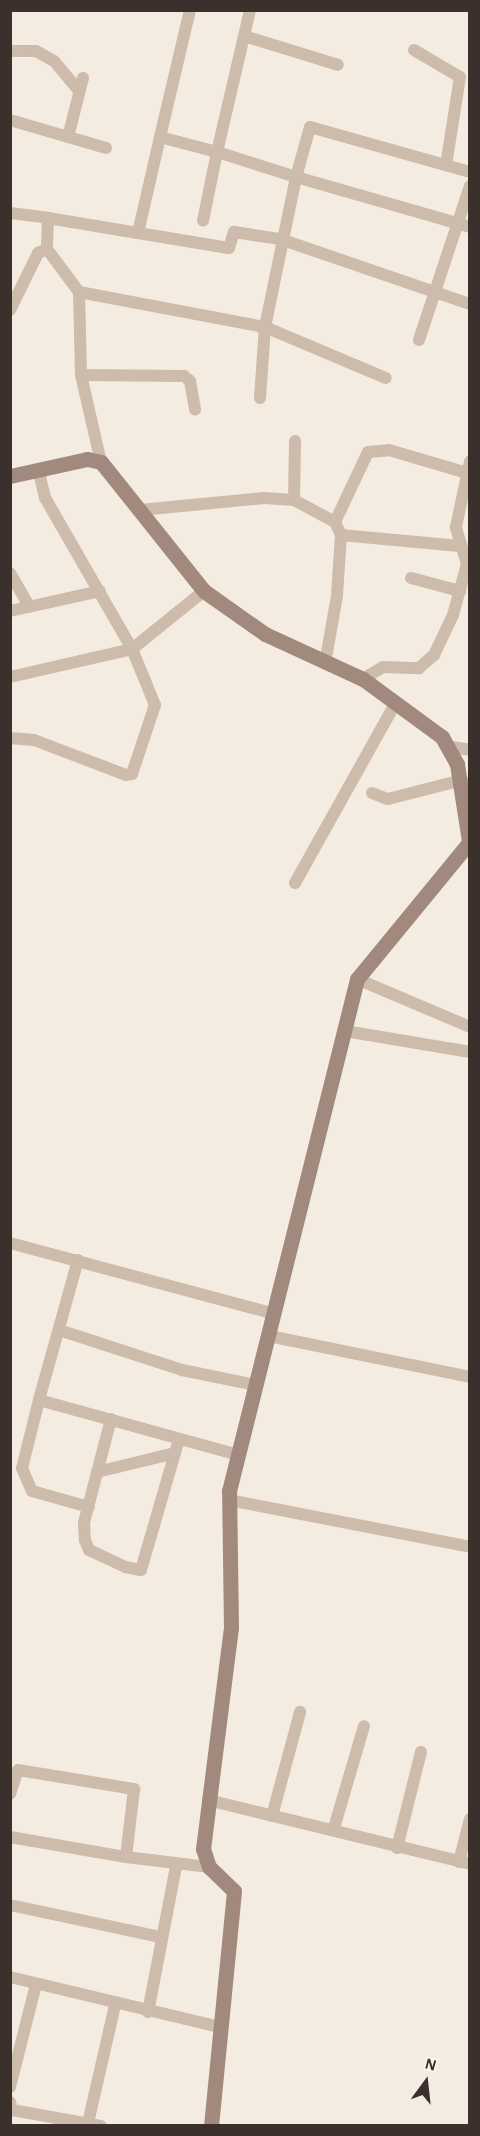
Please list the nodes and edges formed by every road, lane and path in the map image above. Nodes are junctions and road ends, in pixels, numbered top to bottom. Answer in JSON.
{"nodes":[{"id":1,"x":190,"y":10,"type":"edge"},
{"id":2,"x":250,"y":10,"type":"edge"},
{"id":3,"x":244,"y":36,"type":"junction"},
{"id":4,"x":414,"y":50,"type":"dead end"},
{"id":5,"x":11,"y":51,"type":"edge"},
{"id":6,"x":338,"y":65,"type":"dead end"},
{"id":7,"x":10,"y":120,"type":"edge"},
{"id":8,"x":68,"y":137,"type":"junction"},
{"id":9,"x":160,"y":137,"type":"junction"},
{"id":10,"x":106,"y":148,"type":"dead end"},
{"id":11,"x":217,"y":152,"type":"junction"},
{"id":12,"x":446,"y":165,"type":"junction"},
{"id":13,"x":470,"y":172,"type":"edge"},
{"id":14,"x":296,"y":177,"type":"junction"},
{"id":15,"x":470,"y":186,"type":"edge"},
{"id":16,"x":10,"y":213,"type":"edge"},
{"id":17,"x":48,"y":218,"type":"junction"},
{"id":18,"x":202,"y":221,"type":"dead end"},
{"id":19,"x":456,"y":223,"type":"junction"},
{"id":20,"x":470,"y":227,"type":"edge"},
{"id":21,"x":138,"y":233,"type":"junction"},
{"id":22,"x":280,"y":239,"type":"junction"},
{"id":23,"x":47,"y":249,"type":"junction"},
{"id":24,"x":79,"y":292,"type":"junction"},
{"id":25,"x":434,"y":292,"type":"junction"},
{"id":26,"x":470,"y":304,"type":"edge"},
{"id":27,"x":11,"y":305,"type":"edge"},
{"id":28,"x":265,"y":327,"type":"junction"},
{"id":29,"x":419,"y":340,"type":"dead end"},
{"id":30,"x":81,"y":375,"type":"junction"},
{"id":31,"x":386,"y":378,"type":"dead end"},
{"id":32,"x":260,"y":398,"type":"dead end"},
{"id":33,"x":195,"y":410,"type":"dead end"},
{"id":34,"x":296,"y":441,"type":"dead end"},
{"id":35,"x":101,"y":462,"type":"junction"},
{"id":36,"x":468,"y":467,"type":"edge"},
{"id":37,"x":39,"y":471,"type":"junction"},
{"id":38,"x":10,"y":476,"type":"edge"},
{"id":39,"x":294,"y":500,"type":"junction"},
{"id":40,"x":140,"y":510,"type":"junction"},
{"id":41,"x":335,"y":522,"type":"junction"},
{"id":42,"x":341,"y":535,"type":"junction"},
{"id":43,"x":459,"y":546,"type":"junction"},
{"id":44,"x":10,"y":573,"type":"edge"},
{"id":45,"x":411,"y":578,"type":"dead end"},
{"id":46,"x":100,"y":591,"type":"junction"},
{"id":47,"x":204,"y":591,"type":"junction"},
{"id":48,"x":460,"y":591,"type":"junction"},
{"id":49,"x":30,"y":607,"type":"junction"},
{"id":50,"x":10,"y":611,"type":"edge"},
{"id":51,"x":132,"y":649,"type":"junction"},
{"id":52,"x":326,"y":658,"type":"junction"},
{"id":53,"x":10,"y":677,"type":"edge"},
{"id":54,"x":363,"y":678,"type":"junction"},
{"id":55,"x":394,"y":706,"type":"junction"},
{"id":56,"x":10,"y":738,"type":"edge"},
{"id":57,"x":446,"y":746,"type":"junction"},
{"id":58,"x":470,"y":750,"type":"edge"},
{"id":59,"x":464,"y":782,"type":"edge"},
{"id":60,"x":372,"y":793,"type":"dead end"},
{"id":61,"x":469,"y":846,"type":"edge"},
{"id":62,"x":294,"y":883,"type":"dead end"},
{"id":63,"x":357,"y":979,"type":"junction"},
{"id":64,"x":470,"y":1027,"type":"edge"},
{"id":65,"x":345,"y":1031,"type":"junction"},
{"id":66,"x":470,"y":1052,"type":"edge"},
{"id":67,"x":10,"y":1244,"type":"edge"},
{"id":68,"x":78,"y":1260,"type":"junction"},
{"id":69,"x":274,"y":1314,"type":"junction"},
{"id":70,"x":59,"y":1330,"type":"junction"},
{"id":71,"x":269,"y":1336,"type":"junction"},
{"id":72,"x":470,"y":1377,"type":"edge"},
{"id":73,"x":256,"y":1385,"type":"junction"},
{"id":74,"x":39,"y":1400,"type":"junction"},
{"id":75,"x":111,"y":1419,"type":"junction"},
{"id":76,"x":179,"y":1439,"type":"junction"},
{"id":77,"x":175,"y":1453,"type":"junction"},
{"id":78,"x":238,"y":1455,"type":"junction"},
{"id":79,"x":97,"y":1472,"type":"junction"},
{"id":80,"x":229,"y":1500,"type":"junction"},
{"id":81,"x":88,"y":1507,"type":"junction"},
{"id":82,"x":470,"y":1547,"type":"edge"},
{"id":83,"x":300,"y":1712,"type":"dead end"},
{"id":84,"x":364,"y":1726,"type":"dead end"},
{"id":85,"x":421,"y":1752,"type":"dead end"},
{"id":86,"x":14,"y":1769,"type":"edge"},
{"id":87,"x":10,"y":1794,"type":"edge"},
{"id":88,"x":208,"y":1800,"type":"junction"},
{"id":89,"x":272,"y":1816,"type":"junction"},
{"id":90,"x":470,"y":1820,"type":"edge"},
{"id":91,"x":334,"y":1828,"type":"junction"},
{"id":92,"x":10,"y":1837,"type":"edge"},
{"id":93,"x":397,"y":1848,"type":"junction"},
{"id":94,"x":126,"y":1857,"type":"junction"},
{"id":95,"x":464,"y":1863,"type":"edge"},
{"id":96,"x":176,"y":1867,"type":"junction"},
{"id":97,"x":208,"y":1867,"type":"junction"},
{"id":98,"x":10,"y":1905,"type":"edge"},
{"id":99,"x":160,"y":1937,"type":"junction"},
{"id":100,"x":10,"y":1977,"type":"edge"},
{"id":101,"x":36,"y":1984,"type":"junction"},
{"id":102,"x":115,"y":2005,"type":"junction"},
{"id":103,"x":148,"y":2012,"type":"junction"},
{"id":104,"x":220,"y":2027,"type":"junction"},
{"id":105,"x":10,"y":2087,"type":"edge"},
{"id":106,"x":10,"y":2102,"type":"edge"},
{"id":107,"x":95,"y":2124,"type":"edge"},
{"id":108,"x":211,"y":2126,"type":"edge"}],
"edges":[{"from":1,"to":9,"type":"street"},
{"from":2,"to":3,"type":"street"},
{"from":3,"to":6,"type":"street"},
{"from":3,"to":11,"type":"street"},
{"from":4,"to":12,"type":"street"},
{"from":5,"to":8,"type":"street"},
{"from":7,"to":8,"type":"street"},
{"from":8,"to":10,"type":"street"},
{"from":9,"to":11,"type":"street"},
{"from":9,"to":21,"type":"street"},
{"from":11,"to":14,"type":"street"},
{"from":11,"to":18,"type":"street"},
{"from":12,"to":13,"type":"street"},
{"from":12,"to":14,"type":"street"},
{"from":14,"to":19,"type":"street"},
{"from":14,"to":22,"type":"street"},
{"from":15,"to":19,"type":"street"},
{"from":16,"to":17,"type":"street"},
{"from":17,"to":21,"type":"street"},
{"from":17,"to":23,"type":"street"},
{"from":19,"to":20,"type":"street"},
{"from":19,"to":25,"type":"street"},
{"from":21,"to":22,"type":"street"},
{"from":22,"to":25,"type":"street"},
{"from":22,"to":28,"type":"street"},
{"from":23,"to":24,"type":"street"},
{"from":23,"to":27,"type":"street"},
{"from":24,"to":28,"type":"street"},
{"from":24,"to":30,"type":"street"},
{"from":25,"to":26,"type":"street"},
{"from":25,"to":29,"type":"street"},
{"from":28,"to":31,"type":"street"},
{"from":28,"to":32,"type":"street"},
{"from":30,"to":33,"type":"street"},
{"from":30,"to":35,"type":"street"},
{"from":34,"to":39,"type":"street"},
{"from":35,"to":37,"type":"street"},
{"from":35,"to":40,"type":"street"},
{"from":36,"to":41,"type":"street"},
{"from":36,"to":43,"type":"street"},
{"from":37,"to":38,"type":"street"},
{"from":37,"to":46,"type":"street"},
{"from":39,"to":40,"type":"street"},
{"from":39,"to":41,"type":"street"},
{"from":40,"to":47,"type":"street"},
{"from":41,"to":42,"type":"street"},
{"from":42,"to":43,"type":"street"},
{"from":42,"to":52,"type":"street"},
{"from":43,"to":48,"type":"street"},
{"from":44,"to":49,"type":"street"},
{"from":45,"to":48,"type":"street"},
{"from":46,"to":49,"type":"street"},
{"from":46,"to":51,"type":"street"},
{"from":47,"to":51,"type":"street"},
{"from":47,"to":52,"type":"street"},
{"from":48,"to":54,"type":"street"},
{"from":49,"to":50,"type":"street"},
{"from":51,"to":53,"type":"street"},
{"from":51,"to":56,"type":"street"},
{"from":52,"to":54,"type":"street"},
{"from":54,"to":55,"type":"street"},
{"from":55,"to":57,"type":"street"},
{"from":55,"to":62,"type":"street"},
{"from":57,"to":58,"type":"street"},
{"from":57,"to":59,"type":"street"},
{"from":59,"to":60,"type":"street"},
{"from":59,"to":61,"type":"street"},
{"from":61,"to":63,"type":"street"},
{"from":63,"to":64,"type":"street"},
{"from":63,"to":65,"type":"street"},
{"from":65,"to":66,"type":"street"},
{"from":65,"to":69,"type":"street"},
{"from":67,"to":68,"type":"street"},
{"from":68,"to":69,"type":"street"},
{"from":68,"to":70,"type":"street"},
{"from":69,"to":71,"type":"street"},
{"from":70,"to":73,"type":"street"},
{"from":70,"to":74,"type":"street"},
{"from":71,"to":72,"type":"street"},
{"from":71,"to":73,"type":"street"},
{"from":73,"to":78,"type":"street"},
{"from":74,"to":75,"type":"street"},
{"from":74,"to":81,"type":"street"},
{"from":75,"to":76,"type":"street"},
{"from":75,"to":79,"type":"street"},
{"from":76,"to":77,"type":"street"},
{"from":76,"to":78,"type":"street"},
{"from":77,"to":79,"type":"street"},
{"from":77,"to":81,"type":"street"},
{"from":78,"to":80,"type":"street"},
{"from":79,"to":81,"type":"street"},
{"from":80,"to":82,"type":"street"},
{"from":80,"to":88,"type":"street"},
{"from":83,"to":89,"type":"street"},
{"from":84,"to":91,"type":"street"},
{"from":85,"to":93,"type":"street"},
{"from":86,"to":87,"type":"street"},
{"from":86,"to":94,"type":"street"},
{"from":88,"to":89,"type":"street"},
{"from":88,"to":97,"type":"street"},
{"from":89,"to":91,"type":"street"},
{"from":90,"to":95,"type":"street"},
{"from":91,"to":93,"type":"street"},
{"from":92,"to":94,"type":"street"},
{"from":93,"to":95,"type":"street"},
{"from":94,"to":96,"type":"street"},
{"from":96,"to":97,"type":"street"},
{"from":96,"to":99,"type":"street"},
{"from":97,"to":104,"type":"street"},
{"from":98,"to":99,"type":"street"},
{"from":99,"to":103,"type":"street"},
{"from":100,"to":101,"type":"street"},
{"from":101,"to":102,"type":"street"},
{"from":101,"to":105,"type":"street"},
{"from":102,"to":103,"type":"street"},
{"from":102,"to":107,"type":"street"},
{"from":103,"to":104,"type":"street"},
{"from":104,"to":108,"type":"street"},
{"from":106,"to":107,"type":"street"}]}
